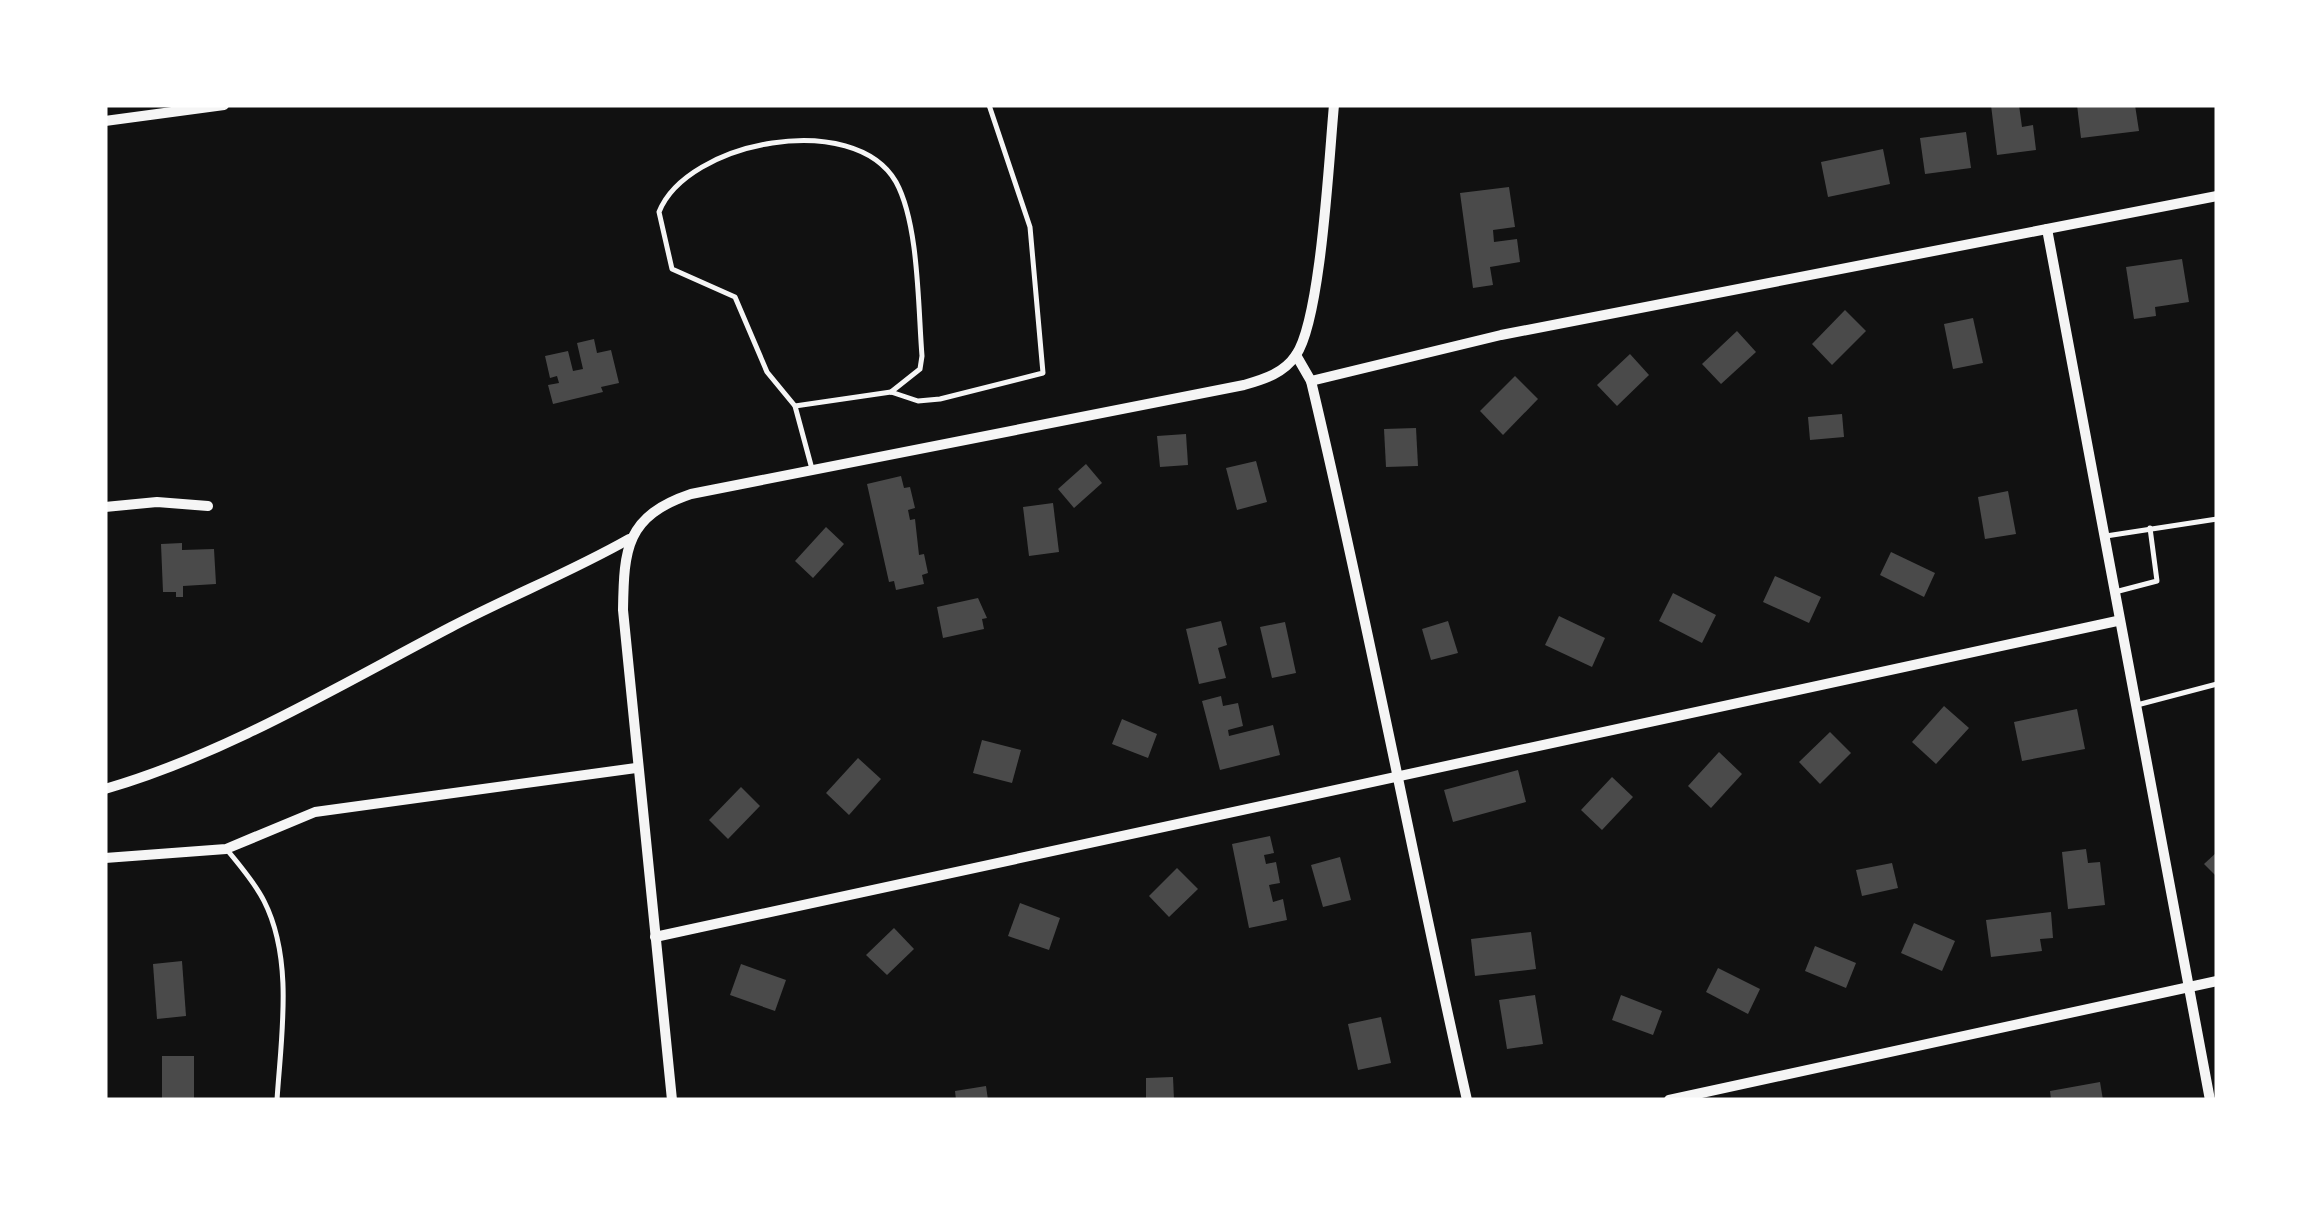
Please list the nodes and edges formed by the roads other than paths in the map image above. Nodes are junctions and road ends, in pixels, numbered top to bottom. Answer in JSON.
{"nodes":[{"id":1,"x":224,"y":105,"type":"edge"},
{"id":2,"x":989,"y":105,"type":"edge"},
{"id":3,"x":1334,"y":105,"type":"edge"},
{"id":4,"x":105,"y":121,"type":"edge"},
{"id":5,"x":2217,"y":196,"type":"edge"},
{"id":6,"x":2047,"y":229,"type":"junction"},
{"id":7,"x":1296,"y":354,"type":"junction"},
{"id":8,"x":1311,"y":381,"type":"junction"},
{"id":9,"x":891,"y":392,"type":"junction"},
{"id":10,"x":794,"y":406,"type":"junction"},
{"id":11,"x":812,"y":469,"type":"junction"},
{"id":12,"x":208,"y":506,"type":"dead end"},
{"id":13,"x":105,"y":508,"type":"edge"},
{"id":14,"x":2217,"y":519,"type":"edge"},
{"id":15,"x":2150,"y":528,"type":"junction"},
{"id":16,"x":2103,"y":536,"type":"junction"},
{"id":17,"x":630,"y":539,"type":"junction"},
{"id":18,"x":2112,"y":593,"type":"junction"},
{"id":19,"x":2118,"y":621,"type":"junction"},
{"id":20,"x":2217,"y":684,"type":"edge"},
{"id":21,"x":2134,"y":706,"type":"junction"},
{"id":22,"x":636,"y":768,"type":"junction"},
{"id":23,"x":1394,"y":776,"type":"junction"},
{"id":24,"x":105,"y":788,"type":"edge"},
{"id":25,"x":226,"y":849,"type":"junction"},
{"id":26,"x":105,"y":858,"type":"edge"},
{"id":27,"x":656,"y":937,"type":"junction"},
{"id":28,"x":2217,"y":980,"type":"edge"},
{"id":29,"x":2188,"y":987,"type":"junction"},
{"id":30,"x":277,"y":1100,"type":"edge"},
{"id":31,"x":672,"y":1100,"type":"edge"},
{"id":32,"x":1466,"y":1100,"type":"edge"},
{"id":33,"x":1669,"y":1100,"type":"edge"},
{"id":34,"x":2210,"y":1100,"type":"edge"}],
"edges":[{"from":1,"to":4,"type":"street"},
{"from":2,"to":9,"type":"lane"},
{"from":3,"to":7,"type":"street"},
{"from":5,"to":6,"type":"street"},
{"from":6,"to":8,"type":"street"},
{"from":6,"to":16,"type":"street"},
{"from":7,"to":8,"type":"street"},
{"from":7,"to":11,"type":"street"},
{"from":8,"to":23,"type":"street"},
{"from":9,"to":10,"type":"lane"},
{"from":9,"to":10,"type":"lane"},
{"from":10,"to":11,"type":"lane"},
{"from":11,"to":17,"type":"street"},
{"from":12,"to":13,"type":"street"},
{"from":14,"to":15,"type":"lane"},
{"from":15,"to":16,"type":"lane"},
{"from":15,"to":18,"type":"lane"},
{"from":16,"to":18,"type":"street"},
{"from":17,"to":22,"type":"street"},
{"from":17,"to":24,"type":"street"},
{"from":18,"to":19,"type":"street"},
{"from":19,"to":21,"type":"street"},
{"from":19,"to":23,"type":"street"},
{"from":20,"to":21,"type":"lane"},
{"from":21,"to":29,"type":"street"},
{"from":22,"to":25,"type":"street"},
{"from":22,"to":27,"type":"street"},
{"from":23,"to":27,"type":"street"},
{"from":23,"to":32,"type":"street"},
{"from":25,"to":26,"type":"street"},
{"from":25,"to":30,"type":"lane"},
{"from":27,"to":31,"type":"street"},
{"from":28,"to":29,"type":"street"},
{"from":29,"to":33,"type":"street"},
{"from":29,"to":34,"type":"street"}]}
